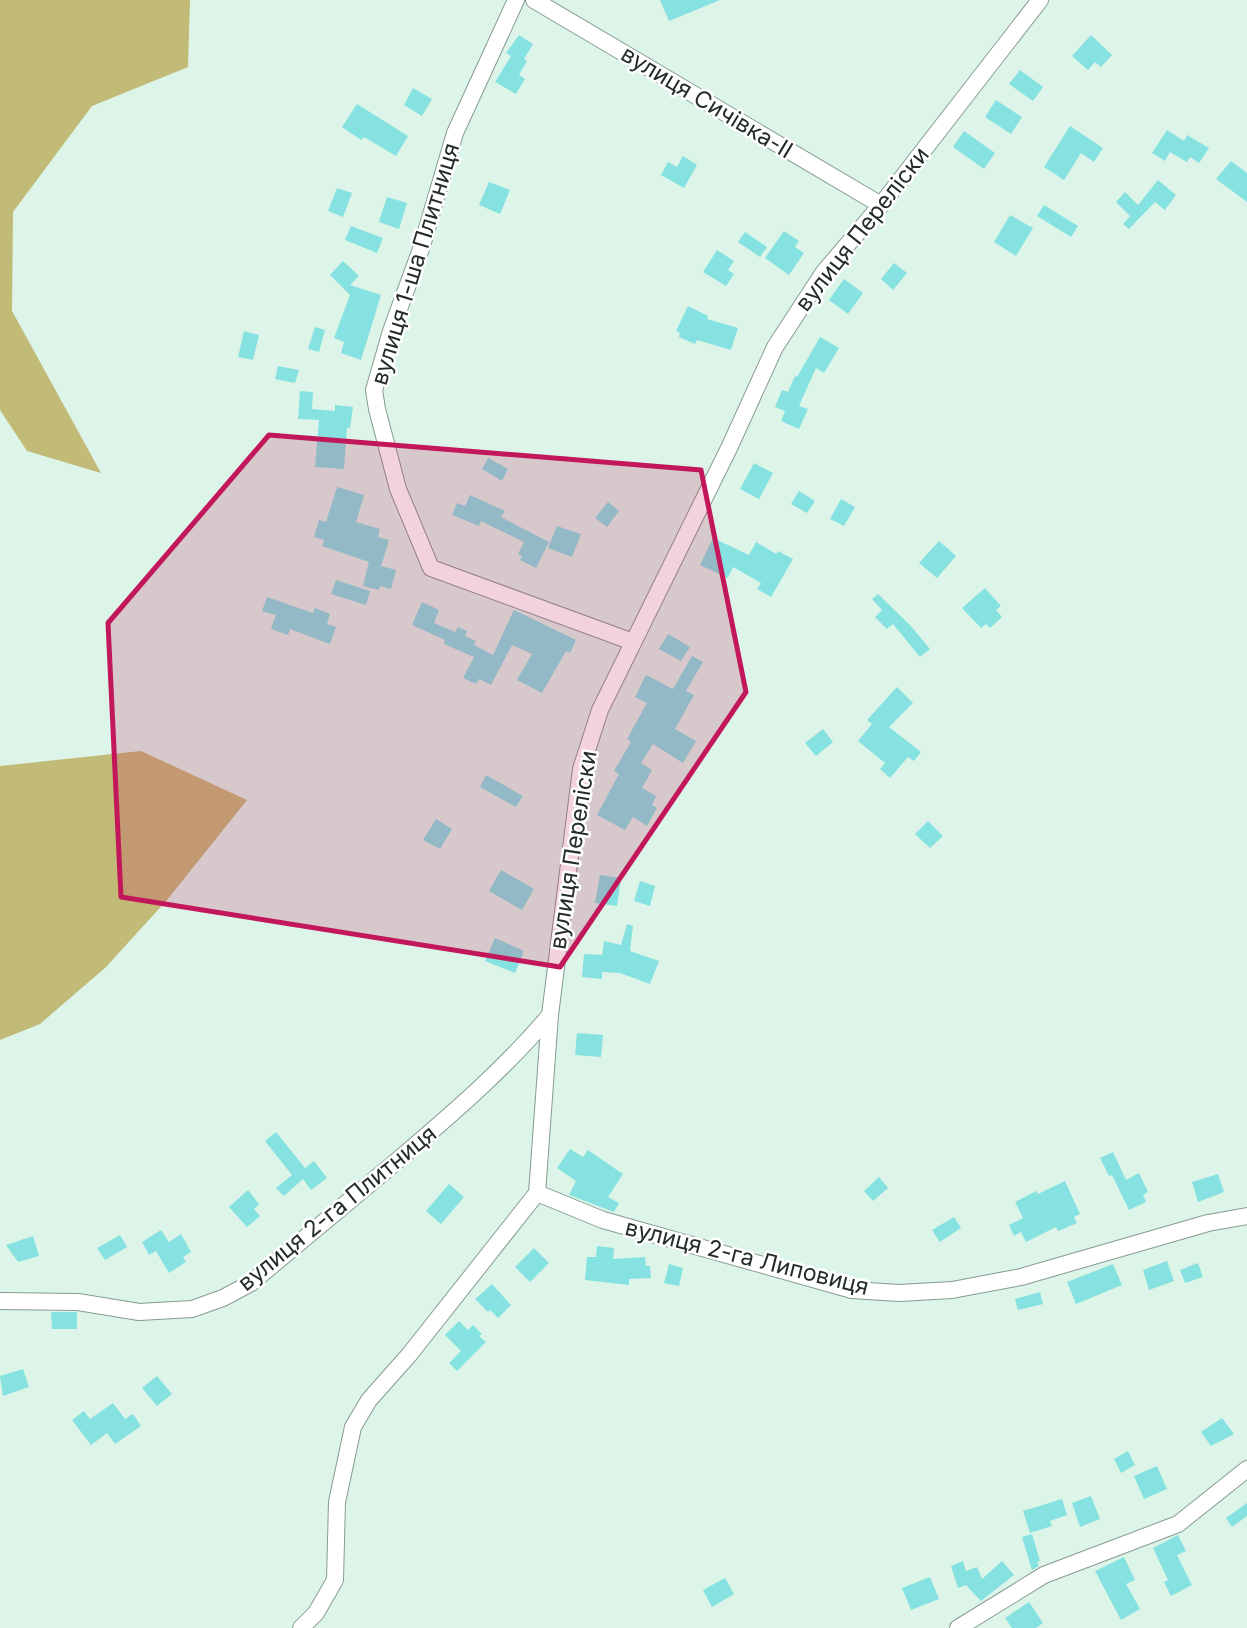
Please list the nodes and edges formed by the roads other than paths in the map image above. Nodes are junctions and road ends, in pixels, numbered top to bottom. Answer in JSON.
{"nodes":[{"id":1,"x":516,"y":0,"type":"edge"},
{"id":2,"x":534,"y":0,"type":"edge"},
{"id":3,"x":1040,"y":0,"type":"edge"},
{"id":4,"x":562,"y":8,"type":"edge"},
{"id":5,"x":881,"y":205,"type":"junction"},
{"id":6,"x":633,"y":642,"type":"junction"},
{"id":7,"x":550,"y":1015,"type":"junction"},
{"id":8,"x":537,"y":1193,"type":"junction"},
{"id":9,"x":1247,"y":1216,"type":"edge"},
{"id":10,"x":0,"y":1301,"type":"edge"},
{"id":11,"x":1247,"y":1469,"type":"edge"},
{"id":12,"x":301,"y":1628,"type":"edge"},
{"id":13,"x":958,"y":1628,"type":"edge"}],
"edges":[{"from":1,"to":6,"type":"street","name":"вулиця 1-ша Плитниця"},
{"from":2,"to":4,"type":"street","name":"вулиця Сичівка-II"},
{"from":3,"to":5,"type":"street","name":"вулиця Переліски"},
{"from":4,"to":5,"type":"street","name":"вулиця Сичівка-II"},
{"from":5,"to":6,"type":"street","name":"вулиця Переліски"},
{"from":6,"to":7,"type":"street","name":"вулиця Переліски"},
{"from":7,"to":8,"type":"street","name":"вулиця Переліски"},
{"from":7,"to":10,"type":"street","name":"вулиця 2-га Плитниця"},
{"from":8,"to":9,"type":"street","name":"вулиця 2-га Липовиця"},
{"from":8,"to":12,"type":"street"},
{"from":11,"to":13,"type":"street"}]}
